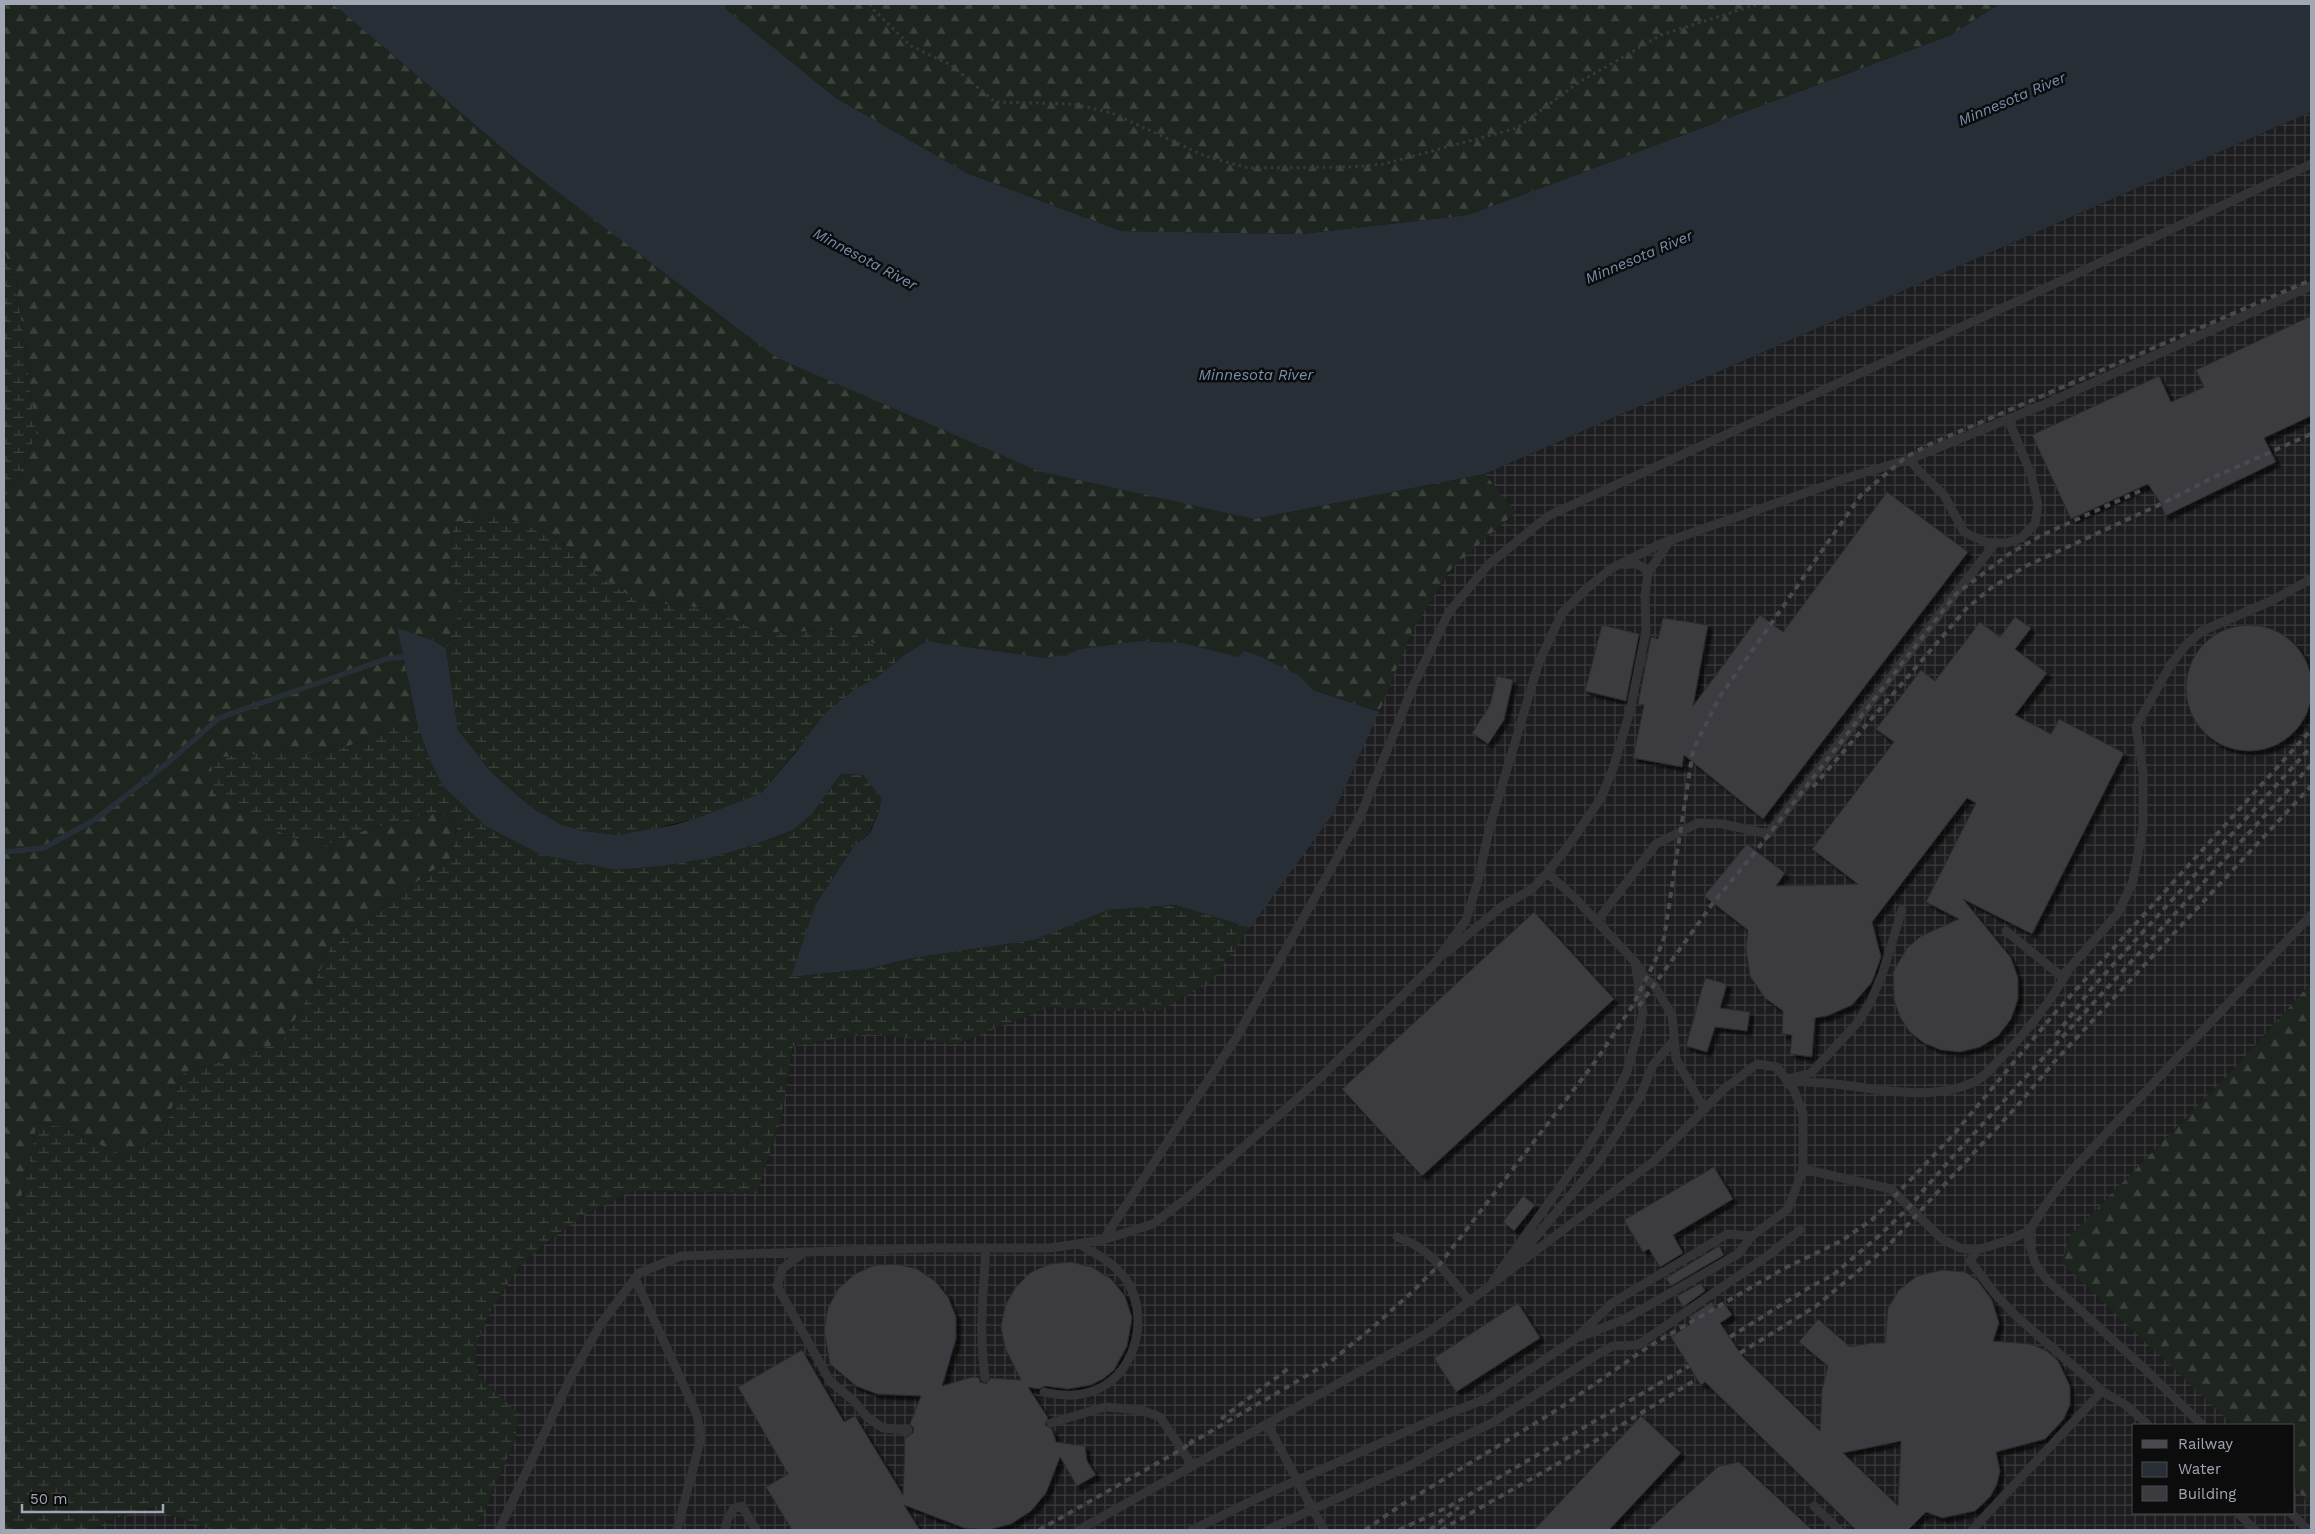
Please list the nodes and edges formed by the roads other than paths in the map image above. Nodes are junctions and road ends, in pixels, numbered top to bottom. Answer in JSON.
{"nodes":[{"id":1,"x":2311,"y":164,"type":"edge"},
{"id":2,"x":2311,"y":286,"type":"edge"},
{"id":3,"x":2008,"y":419,"type":"junction"},
{"id":4,"x":1910,"y":459,"type":"junction"},
{"id":5,"x":1671,"y":540,"type":"junction"},
{"id":6,"x":1996,"y":542,"type":"junction"},
{"id":7,"x":1612,"y":568,"type":"junction"},
{"id":8,"x":1648,"y":573,"type":"junction"},
{"id":9,"x":2311,"y":579,"type":"edge"},
{"id":10,"x":1547,"y":873,"type":"junction"},
{"id":11,"x":1902,"y":910,"type":"dead end"},
{"id":12,"x":2311,"y":915,"type":"edge"},
{"id":13,"x":1597,"y":922,"type":"junction"},
{"id":14,"x":2006,"y":931,"type":"dead end"},
{"id":15,"x":1636,"y":962,"type":"junction"},
{"id":16,"x":1435,"y":963,"type":"junction"},
{"id":17,"x":2068,"y":970,"type":"junction"},
{"id":18,"x":1674,"y":1040,"type":"junction"},
{"id":19,"x":1786,"y":1080,"type":"junction"},
{"id":20,"x":1704,"y":1109,"type":"junction"},
{"id":21,"x":1803,"y":1169,"type":"junction"},
{"id":22,"x":1800,"y":1230,"type":"dead end"},
{"id":23,"x":2029,"y":1231,"type":"junction"},
{"id":24,"x":1752,"y":1236,"type":"junction"},
{"id":25,"x":1396,"y":1237,"type":"dead end"},
{"id":26,"x":1103,"y":1240,"type":"junction"},
{"id":27,"x":1079,"y":1244,"type":"junction"},
{"id":28,"x":986,"y":1248,"type":"junction"},
{"id":29,"x":1977,"y":1250,"type":"junction"},
{"id":30,"x":803,"y":1253,"type":"junction"},
{"id":31,"x":635,"y":1278,"type":"junction"},
{"id":32,"x":1501,"y":1279,"type":"junction"},
{"id":33,"x":1487,"y":1290,"type":"junction"},
{"id":34,"x":1470,"y":1302,"type":"junction"},
{"id":35,"x":1575,"y":1339,"type":"junction"},
{"id":36,"x":985,"y":1378,"type":"dead end"},
{"id":37,"x":2102,"y":1391,"type":"junction"},
{"id":38,"x":1044,"y":1392,"type":"dead end"},
{"id":39,"x":1051,"y":1423,"type":"dead end"},
{"id":40,"x":1267,"y":1424,"type":"junction"},
{"id":41,"x":2147,"y":1424,"type":"edge"},
{"id":42,"x":2201,"y":1424,"type":"edge"},
{"id":43,"x":908,"y":1430,"type":"dead end"},
{"id":44,"x":1193,"y":1466,"type":"junction"},
{"id":45,"x":1298,"y":1481,"type":"junction"},
{"id":46,"x":1814,"y":1506,"type":"dead end"},
{"id":47,"x":1313,"y":1509,"type":"junction"},
{"id":48,"x":2239,"y":1514,"type":"edge"},
{"id":49,"x":2292,"y":1514,"type":"edge"},
{"id":50,"x":500,"y":1530,"type":"edge"},
{"id":51,"x":677,"y":1530,"type":"edge"},
{"id":52,"x":725,"y":1530,"type":"edge"},
{"id":53,"x":756,"y":1530,"type":"edge"},
{"id":54,"x":1079,"y":1530,"type":"edge"},
{"id":55,"x":1192,"y":1530,"type":"edge"},
{"id":56,"x":1266,"y":1530,"type":"edge"},
{"id":57,"x":1324,"y":1530,"type":"edge"},
{"id":58,"x":1839,"y":1530,"type":"edge"},
{"id":59,"x":1972,"y":1530,"type":"edge"},
{"id":60,"x":2255,"y":1530,"type":"edge"},
{"id":61,"x":2308,"y":1530,"type":"edge"}],
"edges":[{"from":1,"to":26,"type":"lane"},
{"from":2,"to":3,"type":"lane"},
{"from":3,"to":4,"type":"lane"},
{"from":3,"to":6,"type":"lane"},
{"from":4,"to":5,"type":"lane"},
{"from":4,"to":6,"type":"lane"},
{"from":5,"to":7,"type":"lane"},
{"from":5,"to":8,"type":"lane"},
{"from":6,"to":13,"type":"lane"},
{"from":7,"to":8,"type":"lane"},
{"from":7,"to":16,"type":"lane"},
{"from":8,"to":10,"type":"lane"},
{"from":9,"to":17,"type":"lane"},
{"from":10,"to":13,"type":"lane"},
{"from":10,"to":16,"type":"lane"},
{"from":11,"to":19,"type":"lane"},
{"from":12,"to":23,"type":"lane"},
{"from":13,"to":15,"type":"lane"},
{"from":14,"to":17,"type":"lane"},
{"from":15,"to":18,"type":"lane"},
{"from":15,"to":33,"type":"lane"},
{"from":16,"to":26,"type":"lane"},
{"from":17,"to":19,"type":"lane"},
{"from":18,"to":20,"type":"lane"},
{"from":18,"to":32,"type":"lane"},
{"from":19,"to":20,"type":"lane"},
{"from":19,"to":21,"type":"lane"},
{"from":20,"to":32,"type":"lane"},
{"from":21,"to":24,"type":"lane"},
{"from":21,"to":29,"type":"lane"},
{"from":22,"to":47,"type":"lane"},
{"from":23,"to":29,"type":"lane"},
{"from":23,"to":42,"type":"lane"},
{"from":24,"to":35,"type":"lane"},
{"from":24,"to":35,"type":"lane"},
{"from":25,"to":34,"type":"lane"},
{"from":26,"to":27,"type":"lane"},
{"from":27,"to":28,"type":"lane"},
{"from":27,"to":38,"type":"lane"},
{"from":28,"to":30,"type":"lane"},
{"from":28,"to":36,"type":"lane"},
{"from":29,"to":37,"type":"lane"},
{"from":30,"to":31,"type":"lane"},
{"from":30,"to":43,"type":"lane"},
{"from":31,"to":50,"type":"lane"},
{"from":31,"to":51,"type":"lane"},
{"from":32,"to":33,"type":"lane"},
{"from":33,"to":34,"type":"lane"},
{"from":34,"to":40,"type":"lane"},
{"from":35,"to":45,"type":"lane"},
{"from":37,"to":41,"type":"lane"},
{"from":37,"to":59,"type":"lane"},
{"from":39,"to":44,"type":"lane"},
{"from":40,"to":44,"type":"lane"},
{"from":40,"to":45,"type":"lane"},
{"from":44,"to":54,"type":"lane"},
{"from":45,"to":47,"type":"lane"},
{"from":45,"to":55,"type":"lane"},
{"from":46,"to":58,"type":"lane"},
{"from":47,"to":56,"type":"lane"},
{"from":47,"to":57,"type":"lane"},
{"from":48,"to":60,"type":"lane"},
{"from":49,"to":61,"type":"lane"},
{"from":52,"to":53,"type":"lane"}]}
